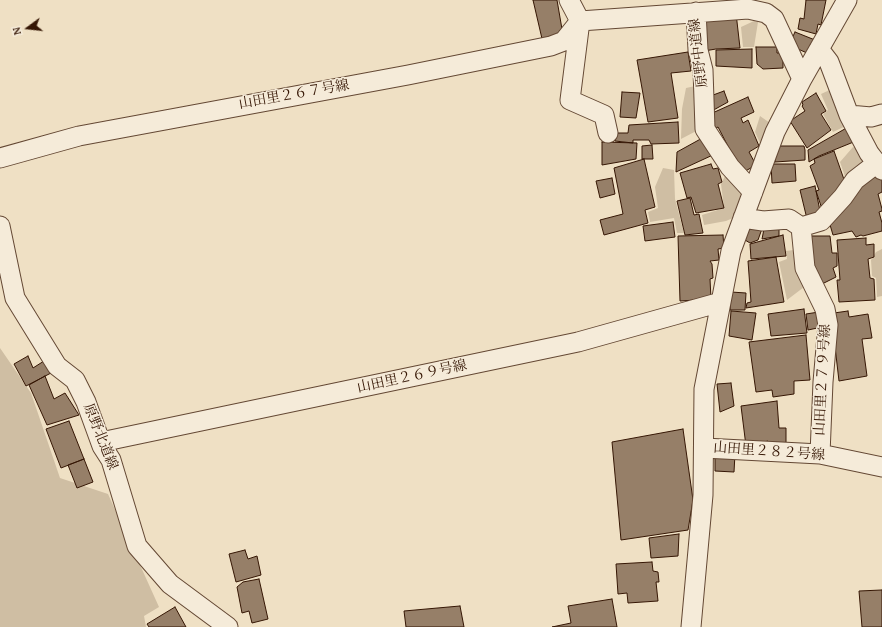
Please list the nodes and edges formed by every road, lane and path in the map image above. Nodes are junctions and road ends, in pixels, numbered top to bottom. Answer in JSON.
{"nodes":[{"id":1,"x":569,"y":0,"type":"edge"},
{"id":2,"x":846,"y":0,"type":"edge"},
{"id":3,"x":696,"y":12,"type":"junction"},
{"id":4,"x":580,"y":21,"type":"junction"},
{"id":5,"x":819,"y":49,"type":"junction"},
{"id":6,"x":802,"y":79,"type":"junction"},
{"id":7,"x":882,"y":114,"type":"edge"},
{"id":8,"x":849,"y":115,"type":"junction"},
{"id":9,"x":608,"y":133,"type":"dead end"},
{"id":10,"x":0,"y":158,"type":"edge"},
{"id":11,"x":879,"y":167,"type":"edge"},
{"id":12,"x":753,"y":192,"type":"junction"},
{"id":13,"x":743,"y":218,"type":"junction"},
{"id":14,"x":0,"y":226,"type":"edge"},
{"id":15,"x":801,"y":227,"type":"junction"},
{"id":16,"x":721,"y":302,"type":"junction"},
{"id":17,"x":101,"y":442,"type":"junction"},
{"id":18,"x":704,"y":448,"type":"junction"},
{"id":19,"x":820,"y":454,"type":"junction"},
{"id":20,"x":882,"y":467,"type":"edge"},
{"id":21,"x":228,"y":627,"type":"edge"},
{"id":22,"x":691,"y":627,"type":"edge"}],
"edges":[{"from":1,"to":4,"type":"street"},
{"from":2,"to":5,"type":"street"},
{"from":3,"to":4,"type":"street","name":"原野中道線"},
{"from":3,"to":6,"type":"street"},
{"from":3,"to":12,"type":"street","name":"原野中道線"},
{"from":4,"to":9,"type":"street"},
{"from":4,"to":10,"type":"street","name":"山田里２６７号線"},
{"from":5,"to":6,"type":"street"},
{"from":5,"to":8,"type":"street"},
{"from":6,"to":12,"type":"street"},
{"from":7,"to":8,"type":"street"},
{"from":8,"to":11,"type":"street"},
{"from":11,"to":15,"type":"street"},
{"from":12,"to":13,"type":"street"},
{"from":13,"to":15,"type":"street"},
{"from":13,"to":16,"type":"street"},
{"from":14,"to":17,"type":"street","name":"原野北道線"},
{"from":15,"to":19,"type":"street","name":"山田里２７９号線"},
{"from":16,"to":17,"type":"street","name":"山田里２６９号線"},
{"from":16,"to":18,"type":"street"},
{"from":17,"to":21,"type":"street","name":"原野北道線"},
{"from":18,"to":19,"type":"street","name":"山田里２８２号線"},
{"from":18,"to":22,"type":"street"},
{"from":19,"to":20,"type":"street","name":"山田里２８２号線"}]}
